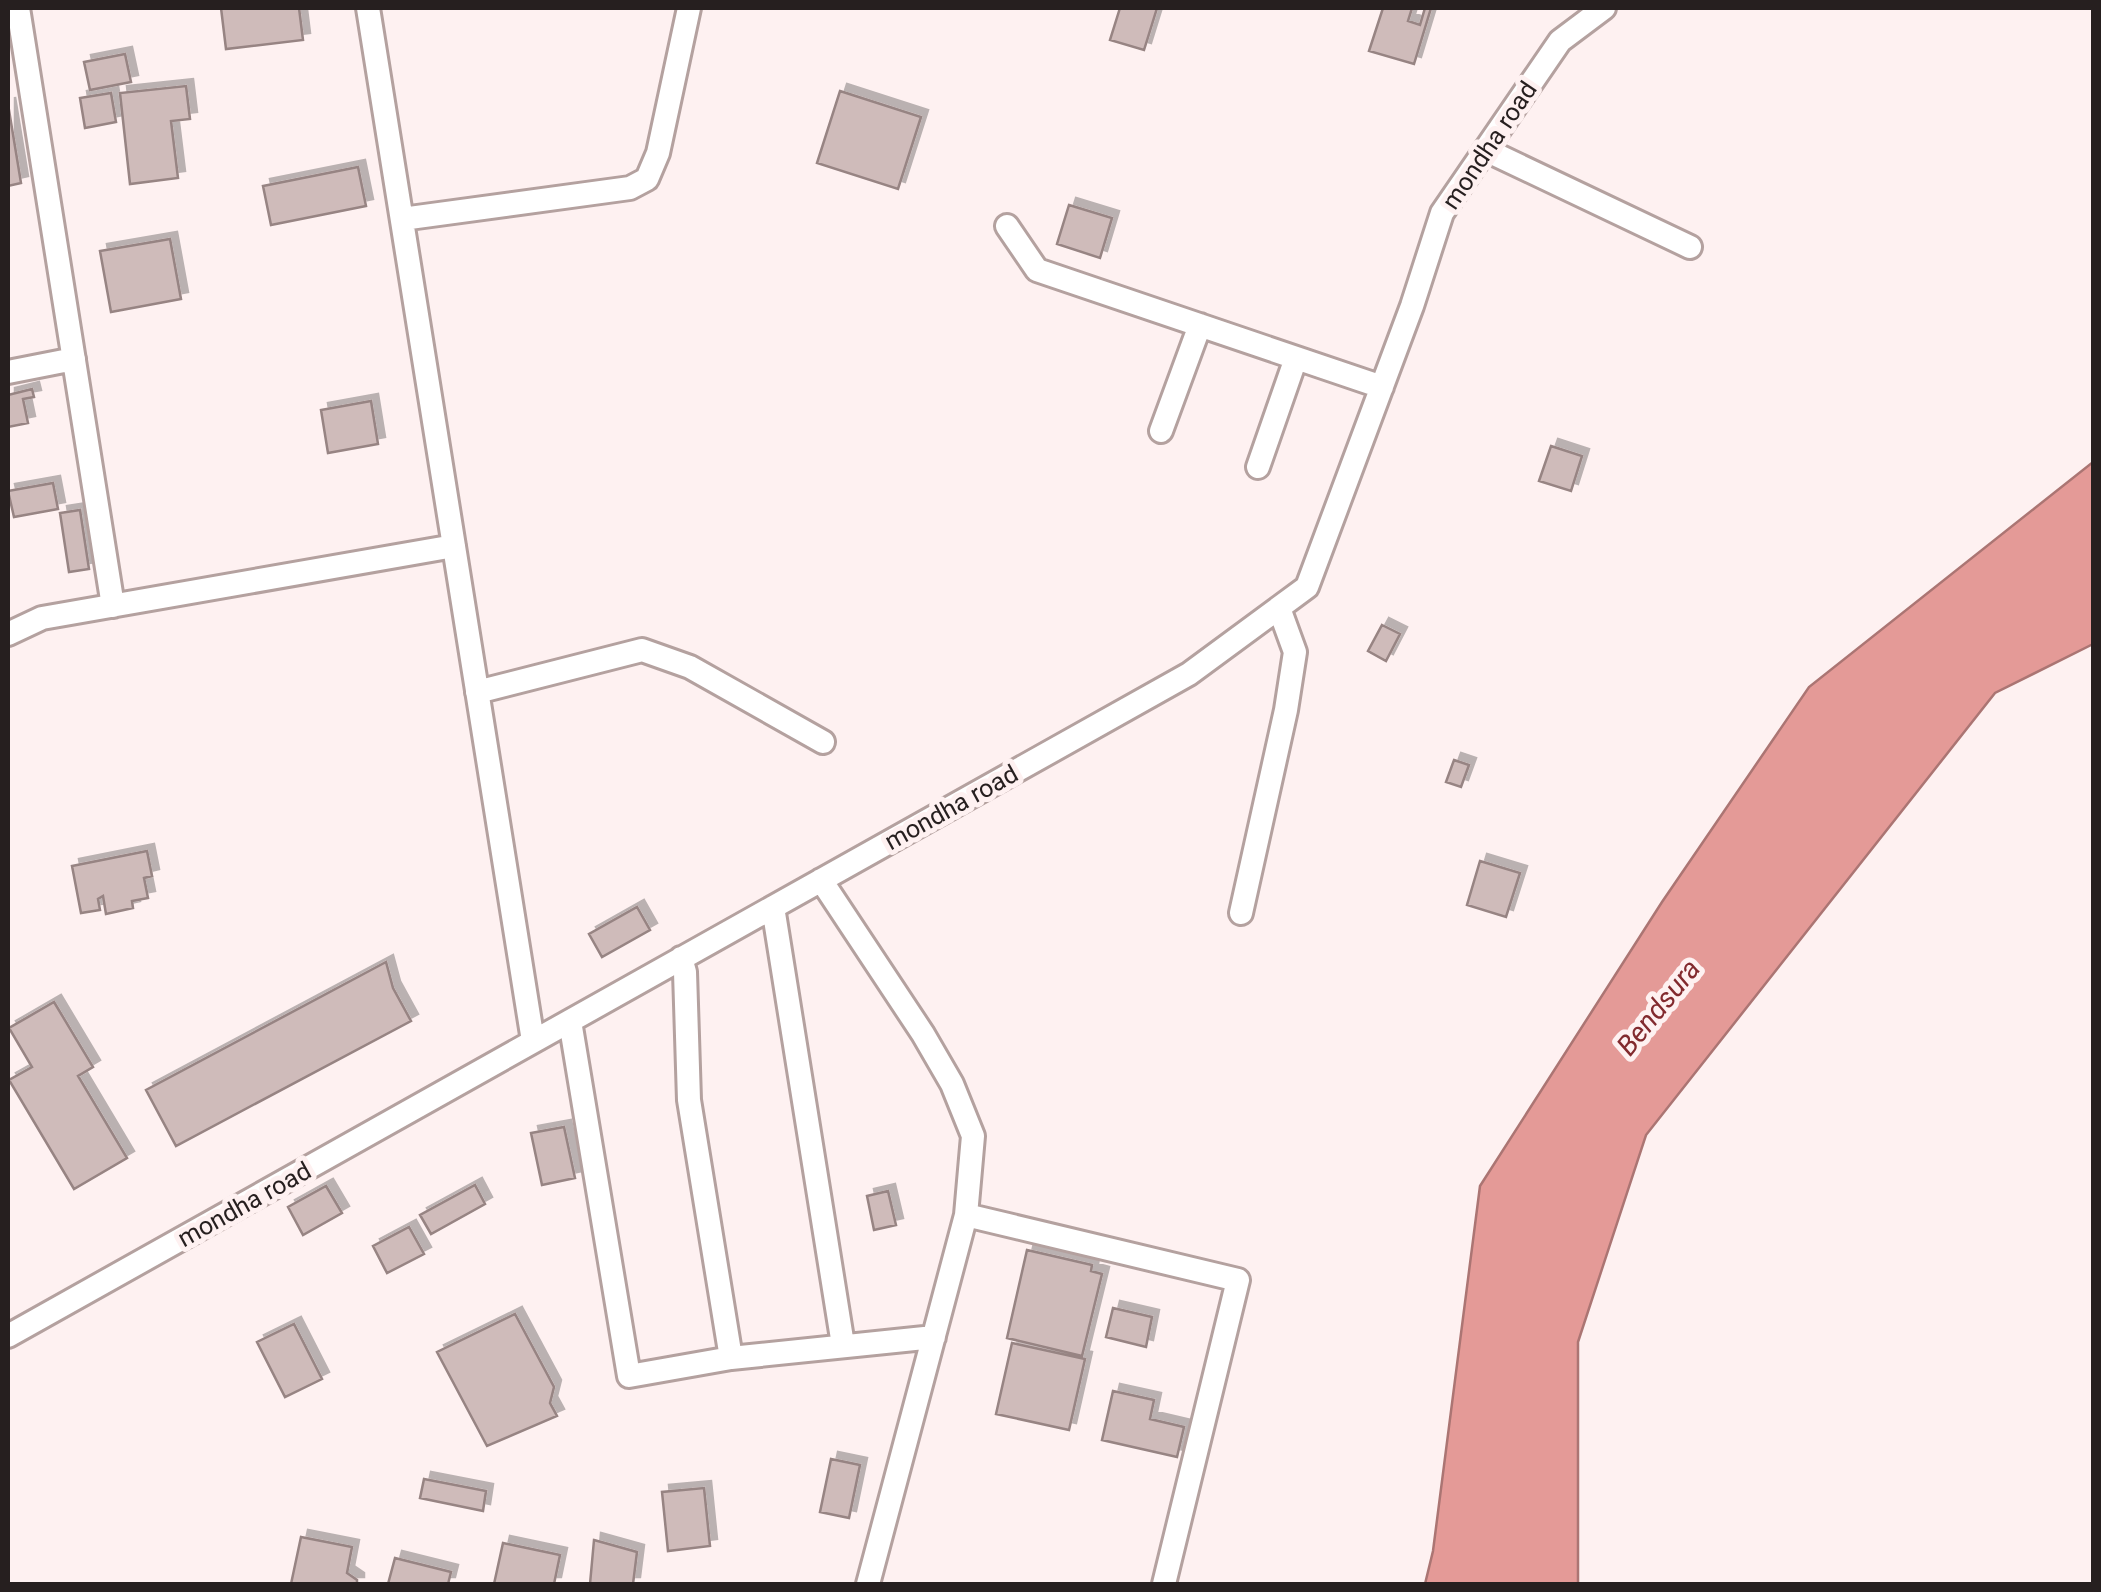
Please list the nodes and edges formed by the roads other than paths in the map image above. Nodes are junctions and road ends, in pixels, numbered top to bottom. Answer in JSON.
{"nodes":[{"id":1,"x":18,"y":8,"type":"edge"},
{"id":2,"x":368,"y":8,"type":"edge"},
{"id":3,"x":689,"y":8,"type":"edge"},
{"id":4,"x":1604,"y":8,"type":"edge"},
{"id":5,"x":1486,"y":150,"type":"junction"},
{"id":6,"x":402,"y":219,"type":"junction"},
{"id":7,"x":1007,"y":226,"type":"dead end"},
{"id":8,"x":1690,"y":246,"type":"dead end"},
{"id":9,"x":1200,"y":326,"type":"junction"},
{"id":10,"x":1296,"y":358,"type":"junction"},
{"id":11,"x":74,"y":359,"type":"junction"},
{"id":12,"x":8,"y":372,"type":"edge"},
{"id":13,"x":1382,"y":387,"type":"junction"},
{"id":14,"x":1161,"y":431,"type":"dead end"},
{"id":15,"x":1258,"y":466,"type":"dead end"},
{"id":16,"x":454,"y":546,"type":"junction"},
{"id":17,"x":113,"y":606,"type":"junction"},
{"id":18,"x":1279,"y":608,"type":"junction"},
{"id":19,"x":8,"y":634,"type":"edge"},
{"id":20,"x":478,"y":692,"type":"junction"},
{"id":21,"x":823,"y":742,"type":"dead end"},
{"id":22,"x":821,"y":880,"type":"junction"},
{"id":23,"x":774,"y":907,"type":"junction"},
{"id":24,"x":1241,"y":913,"type":"dead end"},
{"id":25,"x":681,"y":958,"type":"junction"},
{"id":26,"x":570,"y":1021,"type":"junction"},
{"id":27,"x":533,"y":1041,"type":"junction"},
{"id":28,"x":966,"y":1215,"type":"junction"},
{"id":29,"x":8,"y":1336,"type":"edge"},
{"id":30,"x":934,"y":1337,"type":"junction"},
{"id":31,"x":842,"y":1345,"type":"junction"},
{"id":32,"x":731,"y":1358,"type":"junction"},
{"id":33,"x":868,"y":1584,"type":"edge"},
{"id":34,"x":1164,"y":1584,"type":"edge"}],
"edges":[{"from":1,"to":11,"type":"street"},
{"from":2,"to":6,"type":"street"},
{"from":3,"to":6,"type":"street"},
{"from":4,"to":5,"type":"street","name":"mondha road"},
{"from":5,"to":8,"type":"street"},
{"from":5,"to":13,"type":"street","name":"mondha road"},
{"from":6,"to":16,"type":"street"},
{"from":7,"to":9,"type":"street"},
{"from":9,"to":10,"type":"street"},
{"from":9,"to":14,"type":"street"},
{"from":10,"to":13,"type":"street"},
{"from":10,"to":15,"type":"street"},
{"from":11,"to":12,"type":"street"},
{"from":11,"to":17,"type":"street"},
{"from":13,"to":18,"type":"street","name":"mondha road"},
{"from":16,"to":17,"type":"street"},
{"from":16,"to":20,"type":"street"},
{"from":17,"to":19,"type":"street"},
{"from":18,"to":22,"type":"street","name":"mondha road"},
{"from":18,"to":24,"type":"street"},
{"from":20,"to":21,"type":"street"},
{"from":20,"to":27,"type":"street"},
{"from":22,"to":23,"type":"street","name":"mondha road"},
{"from":22,"to":28,"type":"street"},
{"from":23,"to":25,"type":"street","name":"mondha road"},
{"from":23,"to":31,"type":"street"},
{"from":25,"to":26,"type":"street","name":"mondha road"},
{"from":25,"to":32,"type":"street"},
{"from":26,"to":27,"type":"street","name":"mondha road"},
{"from":26,"to":32,"type":"street"},
{"from":27,"to":29,"type":"street","name":"mondha road"},
{"from":28,"to":30,"type":"street"},
{"from":28,"to":34,"type":"street"},
{"from":30,"to":31,"type":"street"},
{"from":30,"to":33,"type":"street"},
{"from":31,"to":32,"type":"street"}]}
